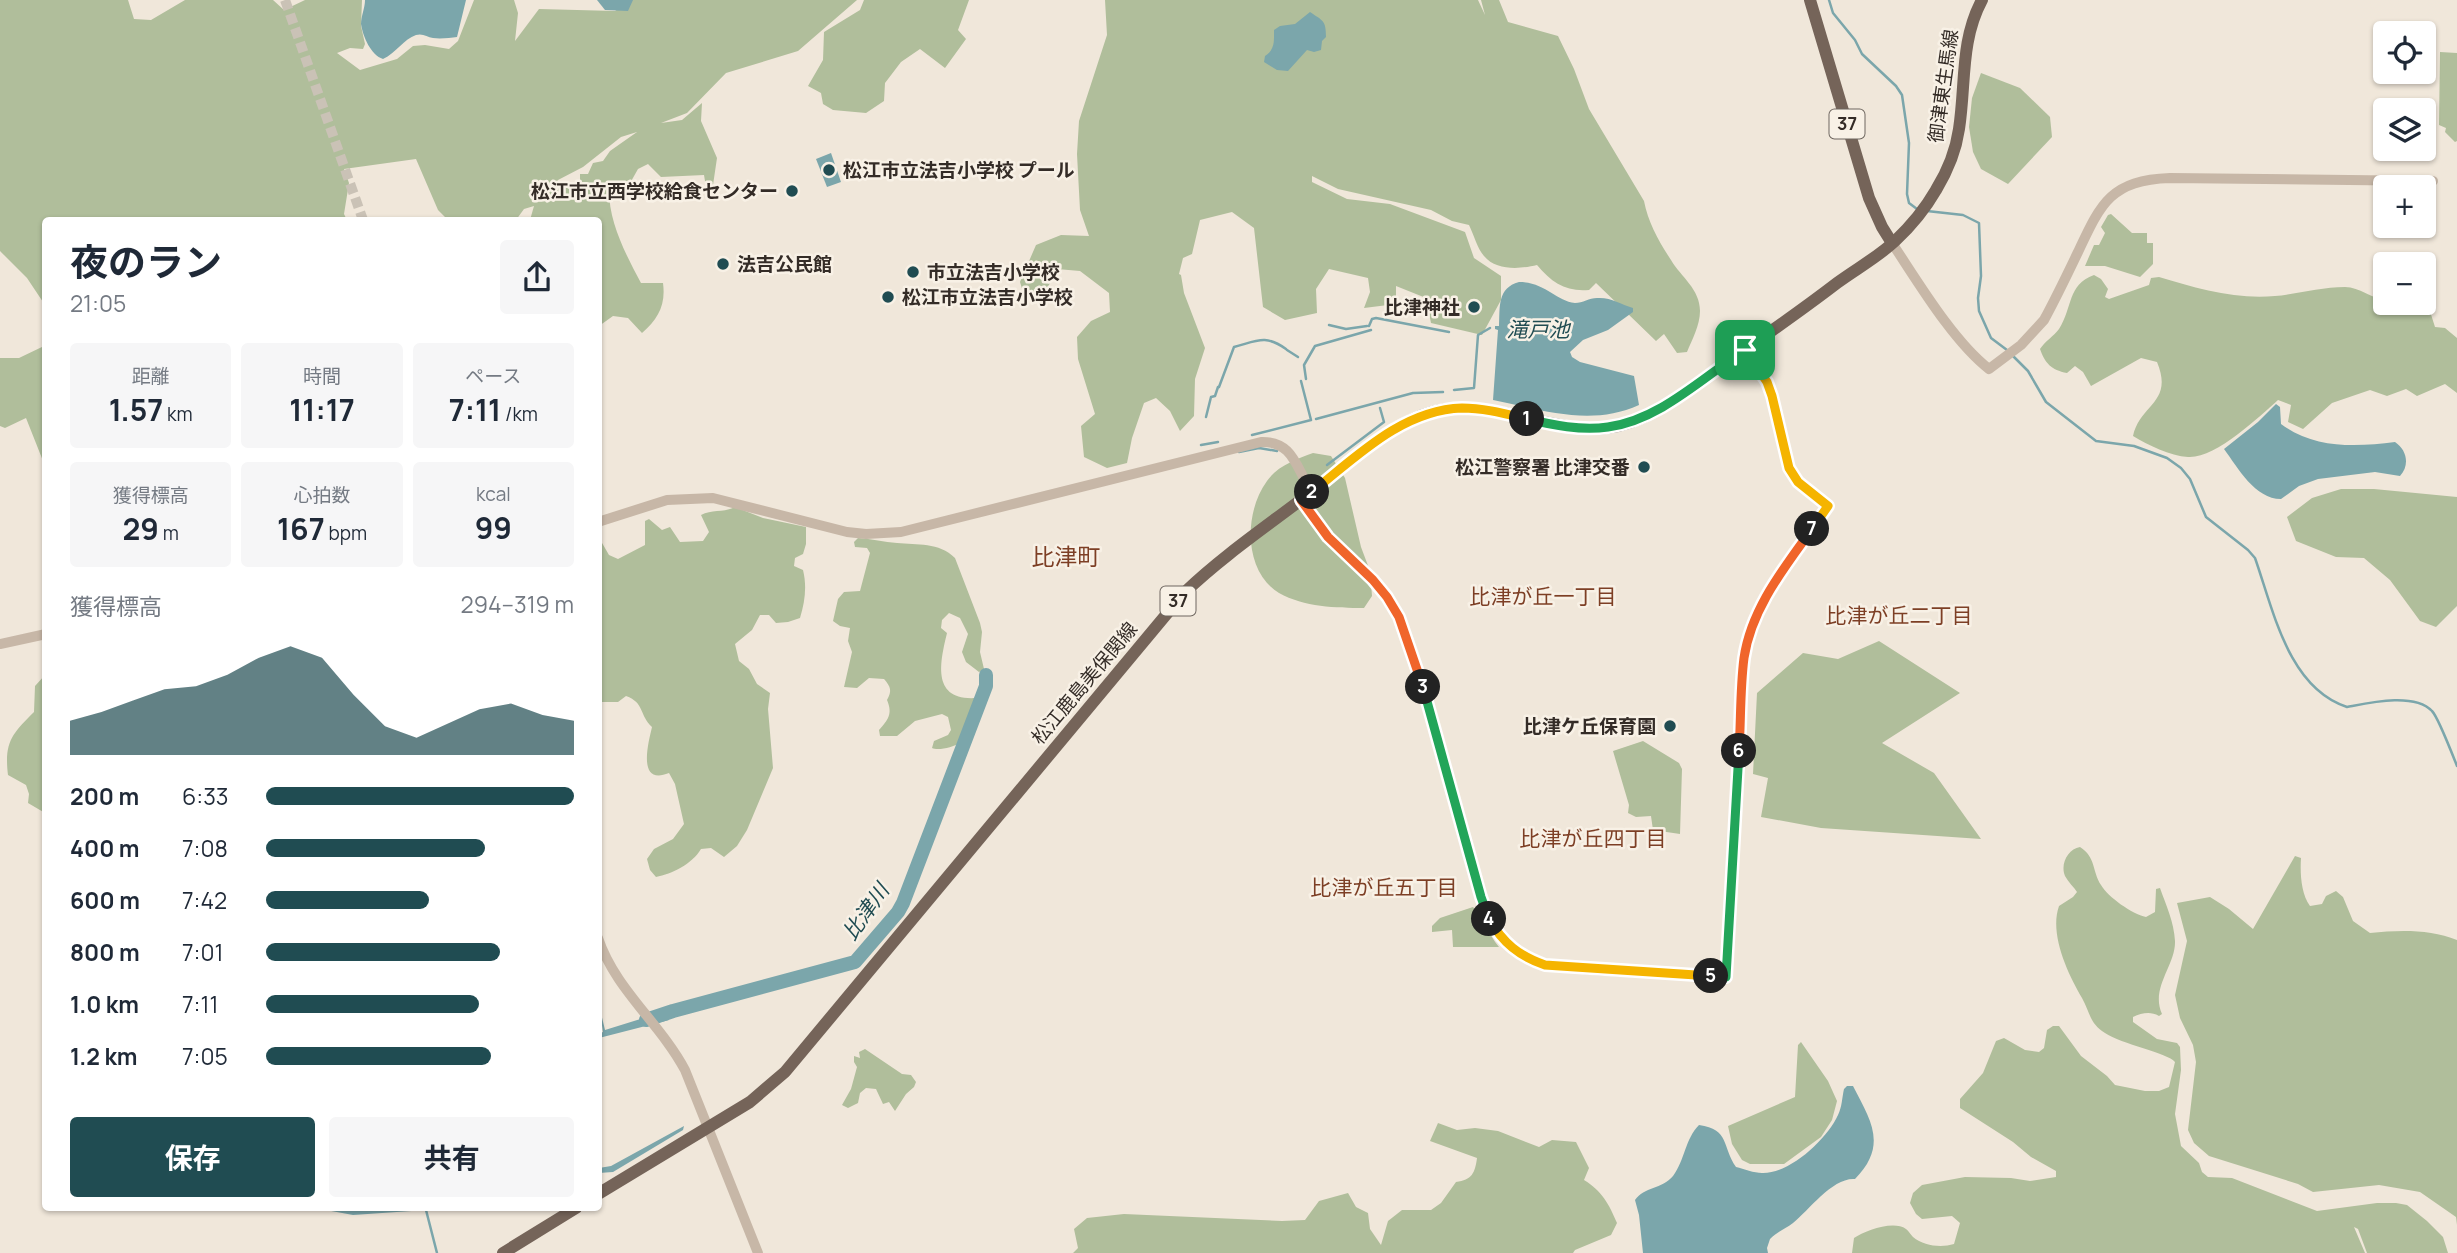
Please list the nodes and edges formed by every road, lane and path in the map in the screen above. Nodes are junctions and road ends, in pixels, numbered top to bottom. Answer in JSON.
{"nodes":[{"id":1,"x":1810,"y":0,"type":"edge"},
{"id":2,"x":1982,"y":0,"type":"edge"},
{"id":3,"x":2373,"y":180,"type":"edge"},
{"id":4,"x":1892,"y":243,"type":"junction"},
{"id":5,"x":1745,"y":350,"type":"junction"},
{"id":6,"x":1306,"y":496,"type":"junction"},
{"id":7,"x":602,"y":521,"type":"edge"},
{"id":8,"x":42,"y":636,"type":"edge"},
{"id":9,"x":0,"y":644,"type":"edge"},
{"id":10,"x":602,"y":947,"type":"edge"},
{"id":11,"x":708,"y":1128,"type":"junction"},
{"id":12,"x":602,"y":1192,"type":"edge"},
{"id":13,"x":571,"y":1211,"type":"edge"},
{"id":14,"x":503,"y":1253,"type":"edge"},
{"id":15,"x":758,"y":1253,"type":"edge"}],
"edges":[{"from":1,"to":4,"type":"main road","number":"37"},
{"from":2,"to":4,"type":"main road","name":"御津東生馬線"},
{"from":3,"to":4,"type":"street"},
{"from":4,"to":5,"type":"main road","name":"松江鹿島美保関線","number":"37"},
{"from":5,"to":6,"type":"main road","name":"松江鹿島美保関線","number":"37"},
{"from":5,"to":6,"type":"street"},
{"from":6,"to":7,"type":"street"},
{"from":6,"to":11,"type":"main road","name":"松江鹿島美保関線","number":"37"},
{"from":8,"to":9,"type":"street"},
{"from":10,"to":11,"type":"street"},
{"from":11,"to":12,"type":"main road","name":"松江鹿島美保関線","number":"37"},
{"from":11,"to":15,"type":"street"},
{"from":13,"to":14,"type":"main road"}]}
